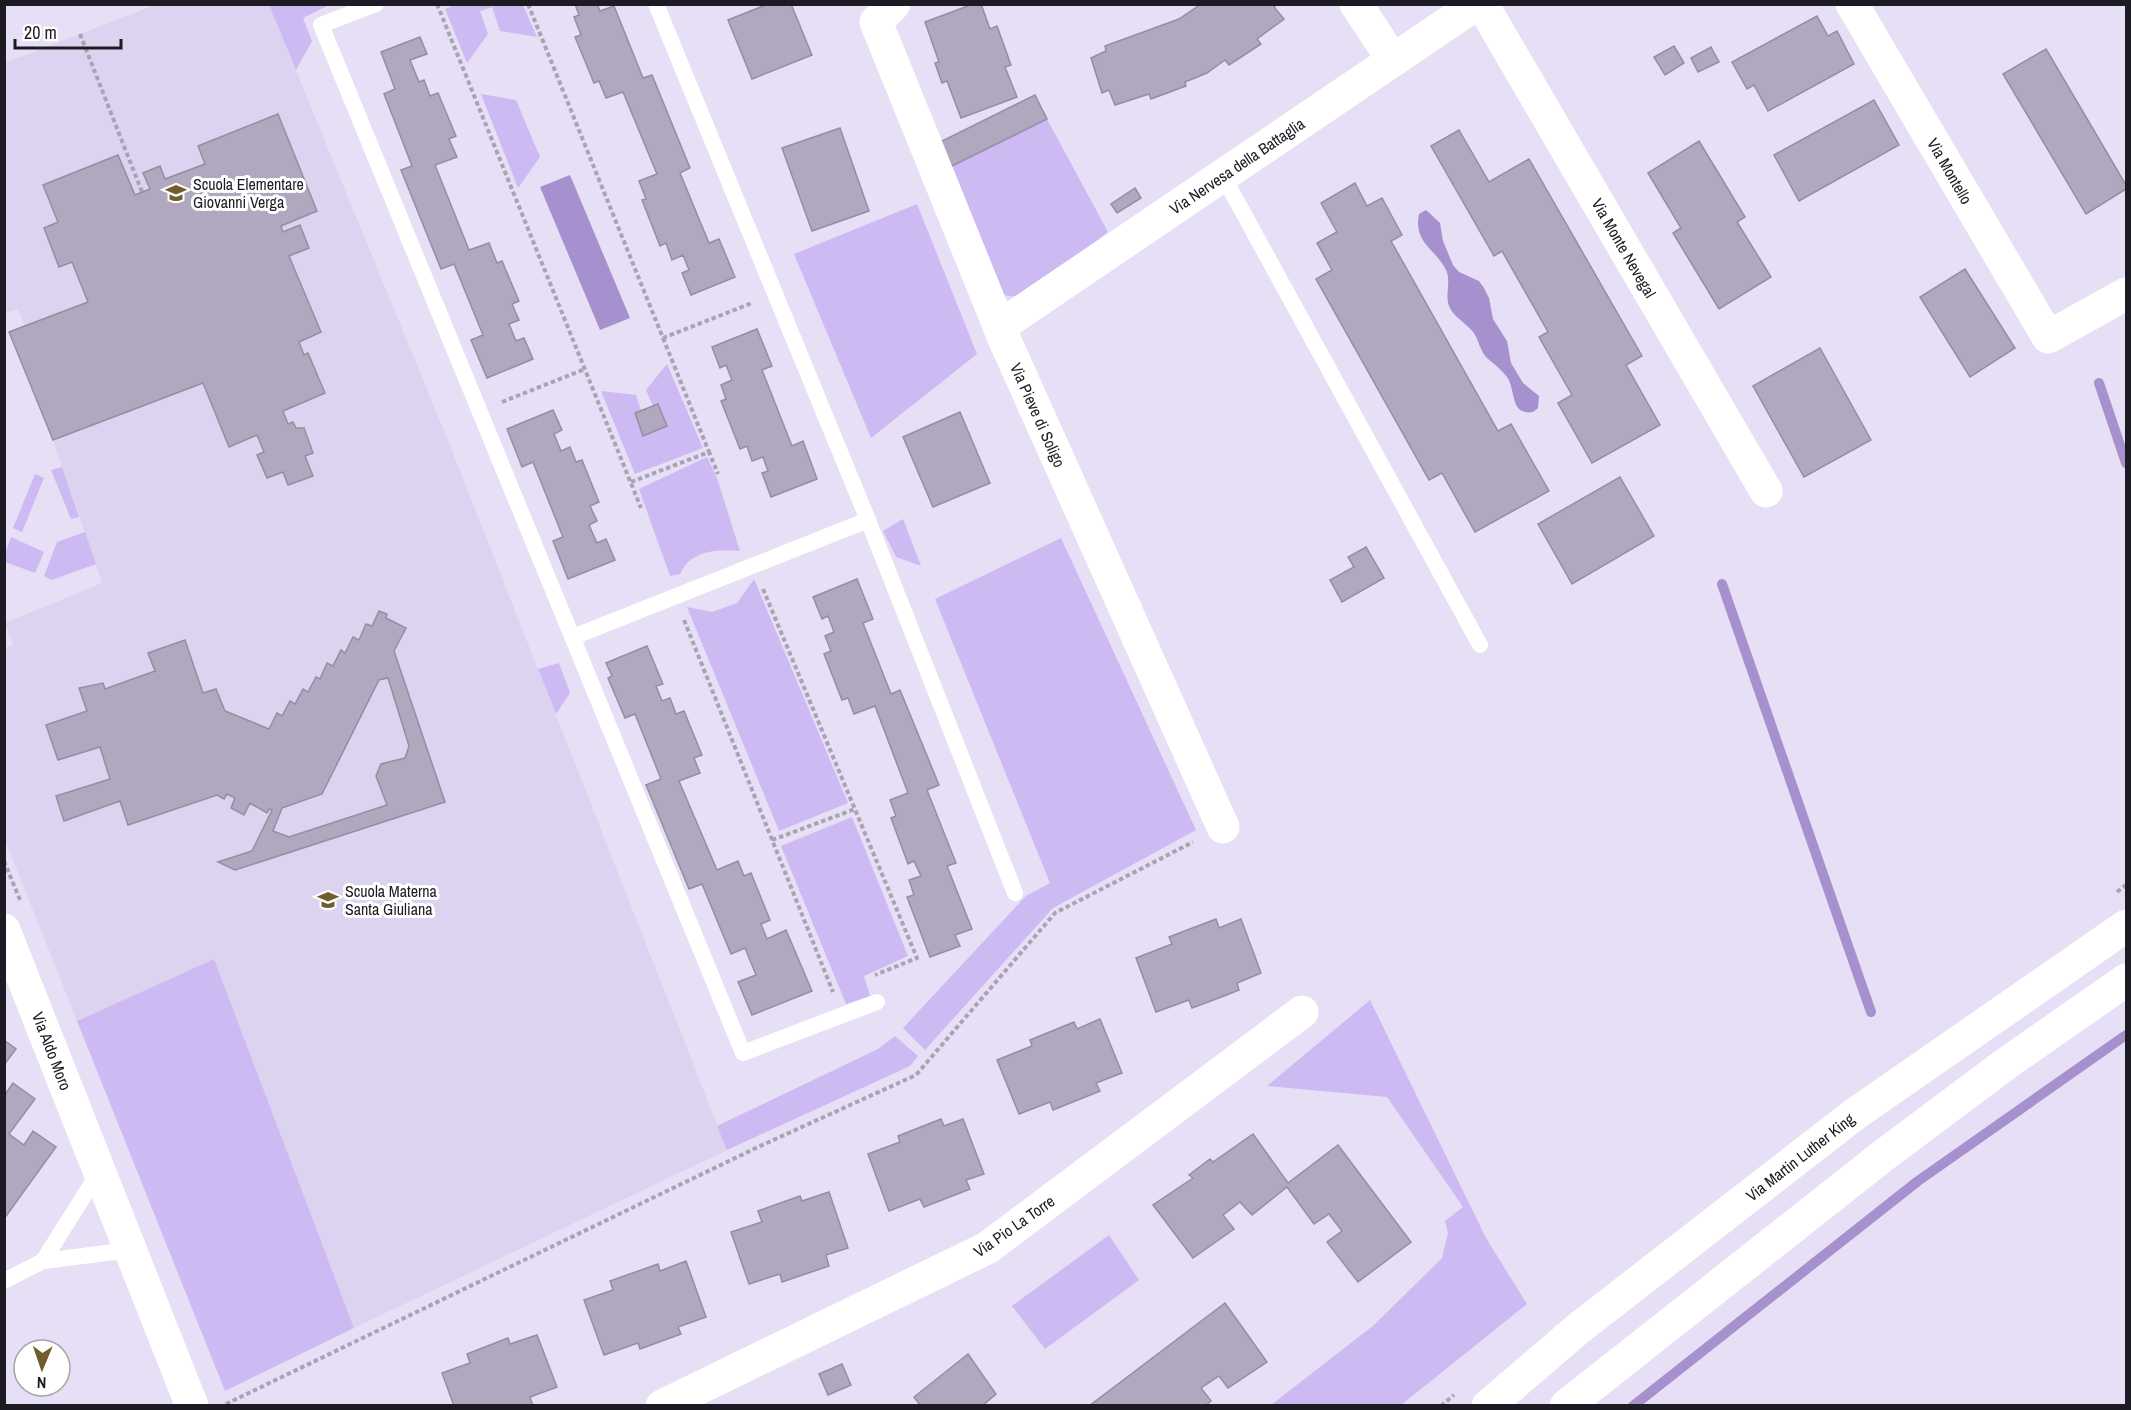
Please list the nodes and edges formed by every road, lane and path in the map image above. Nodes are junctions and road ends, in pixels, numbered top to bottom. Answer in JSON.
{"nodes":[{"id":1,"x":376,"y":4,"type":"edge"},
{"id":2,"x":437,"y":4,"type":"edge"},
{"id":3,"x":528,"y":4,"type":"edge"},
{"id":4,"x":656,"y":4,"type":"edge"},
{"id":5,"x":894,"y":4,"type":"edge"},
{"id":6,"x":1356,"y":4,"type":"edge"},
{"id":7,"x":1476,"y":4,"type":"edge"},
{"id":8,"x":1482,"y":4,"type":"edge"},
{"id":9,"x":1852,"y":4,"type":"edge"},
{"id":10,"x":80,"y":34,"type":"dead end"},
{"id":11,"x":1393,"y":60,"type":"junction"},
{"id":12,"x":1223,"y":176,"type":"junction"},
{"id":13,"x":142,"y":192,"type":"dead end"},
{"id":14,"x":775,"y":294,"type":"junction"},
{"id":15,"x":2127,"y":294,"type":"edge"},
{"id":16,"x":999,"y":327,"type":"junction"},
{"id":17,"x":663,"y":338,"type":"junction"},
{"id":18,"x":585,"y":369,"type":"junction"},
{"id":19,"x":478,"y":412,"type":"junction"},
{"id":20,"x":709,"y":452,"type":"junction"},
{"id":21,"x":718,"y":474,"type":"dead end"},
{"id":22,"x":631,"y":482,"type":"junction"},
{"id":23,"x":1766,"y":491,"type":"dead end"},
{"id":24,"x":641,"y":508,"type":"dead end"},
{"id":25,"x":868,"y":520,"type":"junction"},
{"id":26,"x":753,"y":566,"type":"junction"},
{"id":27,"x":675,"y":597,"type":"junction"},
{"id":28,"x":573,"y":637,"type":"junction"},
{"id":29,"x":1480,"y":645,"type":"dead end"},
{"id":30,"x":855,"y":809,"type":"junction"},
{"id":31,"x":1223,"y":827,"type":"joint"},
{"id":32,"x":772,"y":840,"type":"junction"},
{"id":33,"x":1015,"y":893,"type":"dead end"},
{"id":34,"x":2127,"y":926,"type":"edge"},
{"id":35,"x":4,"y":930,"type":"edge"},
{"id":36,"x":2127,"y":980,"type":"edge"},
{"id":37,"x":877,"y":1002,"type":"joint"},
{"id":38,"x":1302,"y":1011,"type":"dead end"},
{"id":39,"x":843,"y":1016,"type":"junction"},
{"id":40,"x":99,"y":1173,"type":"junction"},
{"id":41,"x":130,"y":1250,"type":"junction"},
{"id":42,"x":43,"y":1261,"type":"junction"},
{"id":43,"x":4,"y":1281,"type":"edge"},
{"id":44,"x":192,"y":1406,"type":"edge"},
{"id":45,"x":223,"y":1406,"type":"edge"},
{"id":46,"x":662,"y":1406,"type":"edge"},
{"id":47,"x":1488,"y":1406,"type":"edge"},
{"id":48,"x":1566,"y":1406,"type":"edge"}],
"edges":[{"from":1,"to":19,"type":"lane"},
{"from":2,"to":18,"type":"path"},
{"from":3,"to":17,"type":"path"},
{"from":4,"to":14,"type":"lane"},
{"from":5,"to":16,"type":"street","name":"Via Pieve di Soligo"},
{"from":6,"to":11,"type":"street"},
{"from":7,"to":11,"type":"street","name":"Via Nervesa della Battaglia"},
{"from":8,"to":23,"type":"street","name":"Via Monte Nevegal"},
{"from":9,"to":15,"type":"street","name":"Via Montello"},
{"from":10,"to":13,"type":"path"},
{"from":11,"to":12,"type":"street","name":"Via Nervesa della Battaglia"},
{"from":12,"to":16,"type":"street","name":"Via Nervesa della Battaglia"},
{"from":12,"to":29,"type":"lane"},
{"from":14,"to":17,"type":"path"},
{"from":14,"to":25,"type":"lane"},
{"from":16,"to":31,"type":"street","name":"Via Pieve di Soligo"},
{"from":17,"to":20,"type":"path"},
{"from":18,"to":19,"type":"path"},
{"from":18,"to":22,"type":"path"},
{"from":19,"to":28,"type":"lane"},
{"from":20,"to":21,"type":"path"},
{"from":20,"to":22,"type":"path"},
{"from":22,"to":24,"type":"path"},
{"from":25,"to":26,"type":"lane"},
{"from":25,"to":33,"type":"lane"},
{"from":26,"to":27,"type":"lane"},
{"from":26,"to":30,"type":"path"},
{"from":27,"to":28,"type":"lane"},
{"from":27,"to":32,"type":"path"},
{"from":28,"to":39,"type":"lane"},
{"from":30,"to":32,"type":"path"},
{"from":30,"to":37,"type":"path"},
{"from":31,"to":45,"type":"path"},
{"from":32,"to":39,"type":"path"},
{"from":34,"to":47,"type":"street","name":"Via Martin Luther King"},
{"from":35,"to":40,"type":"street","name":"Via Aldo Moro"},
{"from":36,"to":48,"type":"street"},
{"from":37,"to":39,"type":"lane"},
{"from":38,"to":46,"type":"street","name":"Via Pio La Torre"},
{"from":40,"to":41,"type":"street","name":"Via Aldo Moro"},
{"from":40,"to":42,"type":"lane"},
{"from":41,"to":42,"type":"lane"},
{"from":41,"to":44,"type":"street","name":"Via Aldo Moro"},
{"from":42,"to":43,"type":"lane"}]}
